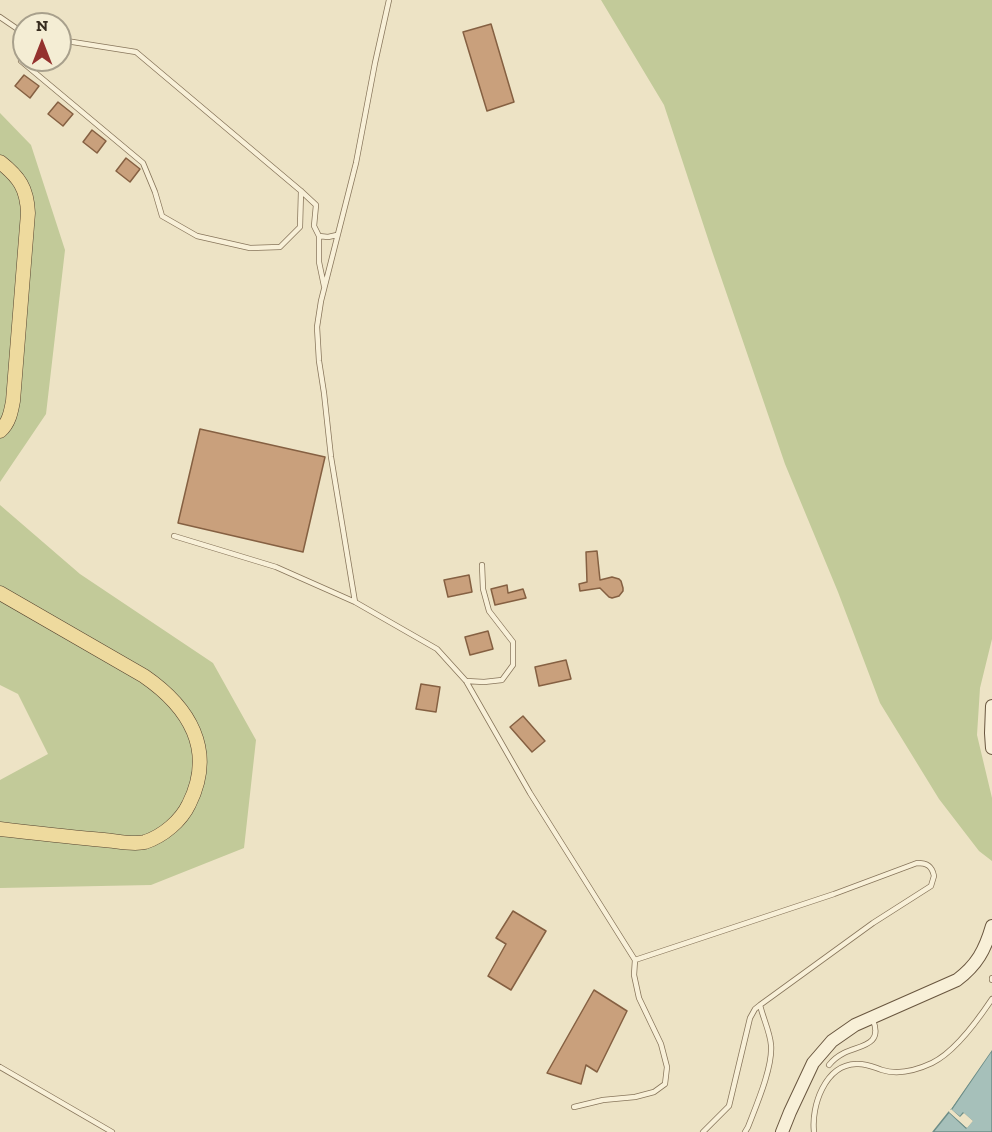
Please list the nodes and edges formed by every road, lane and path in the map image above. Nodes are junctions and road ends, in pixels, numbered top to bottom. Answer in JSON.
{"nodes":[{"id":1,"x":389,"y":0,"type":"edge"},
{"id":2,"x":72,"y":42,"type":"edge"},
{"id":3,"x":34,"y":72,"type":"edge"},
{"id":4,"x":0,"y":162,"type":"edge"},
{"id":5,"x":301,"y":191,"type":"junction"},
{"id":6,"x":337,"y":235,"type":"junction"},
{"id":7,"x":319,"y":236,"type":"junction"},
{"id":8,"x":324,"y":287,"type":"junction"},
{"id":9,"x":0,"y":431,"type":"edge"},
{"id":10,"x":174,"y":536,"type":"dead end"},
{"id":11,"x":482,"y":565,"type":"dead end"},
{"id":12,"x":0,"y":593,"type":"edge"},
{"id":13,"x":355,"y":602,"type":"junction"},
{"id":14,"x":466,"y":681,"type":"junction"},
{"id":15,"x":992,"y":706,"type":"edge"},
{"id":16,"x":991,"y":733,"type":"edge"},
{"id":17,"x":992,"y":748,"type":"edge"},
{"id":18,"x":0,"y":829,"type":"edge"},
{"id":19,"x":992,"y":926,"type":"edge"},
{"id":20,"x":635,"y":960,"type":"junction"},
{"id":21,"x":992,"y":999,"type":"edge"},
{"id":22,"x":760,"y":1005,"type":"junction"},
{"id":23,"x":872,"y":1017,"type":"junction"},
{"id":24,"x":829,"y":1065,"type":"dead end"},
{"id":25,"x":0,"y":1066,"type":"edge"},
{"id":26,"x":802,"y":1087,"type":"junction"},
{"id":27,"x":574,"y":1107,"type":"dead end"},
{"id":28,"x":789,"y":1112,"type":"junction"},
{"id":29,"x":112,"y":1132,"type":"edge"},
{"id":30,"x":703,"y":1132,"type":"edge"},
{"id":31,"x":745,"y":1132,"type":"edge"},
{"id":32,"x":777,"y":1132,"type":"edge"},
{"id":33,"x":782,"y":1132,"type":"edge"},
{"id":34,"x":791,"y":1132,"type":"edge"},
{"id":35,"x":814,"y":1132,"type":"edge"}],
"edges":[{"from":1,"to":6,"type":"lane"},
{"from":2,"to":5,"type":"lane"},
{"from":3,"to":5,"type":"lane"},
{"from":4,"to":9,"type":"main road"},
{"from":5,"to":7,"type":"lane"},
{"from":6,"to":7,"type":"lane"},
{"from":6,"to":8,"type":"lane"},
{"from":7,"to":8,"type":"lane"},
{"from":8,"to":13,"type":"lane"},
{"from":10,"to":13,"type":"lane"},
{"from":11,"to":14,"type":"lane"},
{"from":12,"to":18,"type":"main road"},
{"from":13,"to":14,"type":"lane"},
{"from":14,"to":20,"type":"lane"},
{"from":15,"to":16,"type":"main road"},
{"from":16,"to":17,"type":"main road"},
{"from":19,"to":23,"type":"main road"},
{"from":20,"to":22,"type":"lane"},
{"from":20,"to":27,"type":"lane"},
{"from":21,"to":35,"type":"lane"},
{"from":22,"to":30,"type":"lane"},
{"from":22,"to":31,"type":"lane"},
{"from":23,"to":24,"type":"lane"},
{"from":23,"to":26,"type":"main road"},
{"from":25,"to":29,"type":"lane"},
{"from":26,"to":28,"type":"main road"},
{"from":26,"to":34,"type":"main road"},
{"from":28,"to":32,"type":"lane"},
{"from":28,"to":33,"type":"main road"}]}
